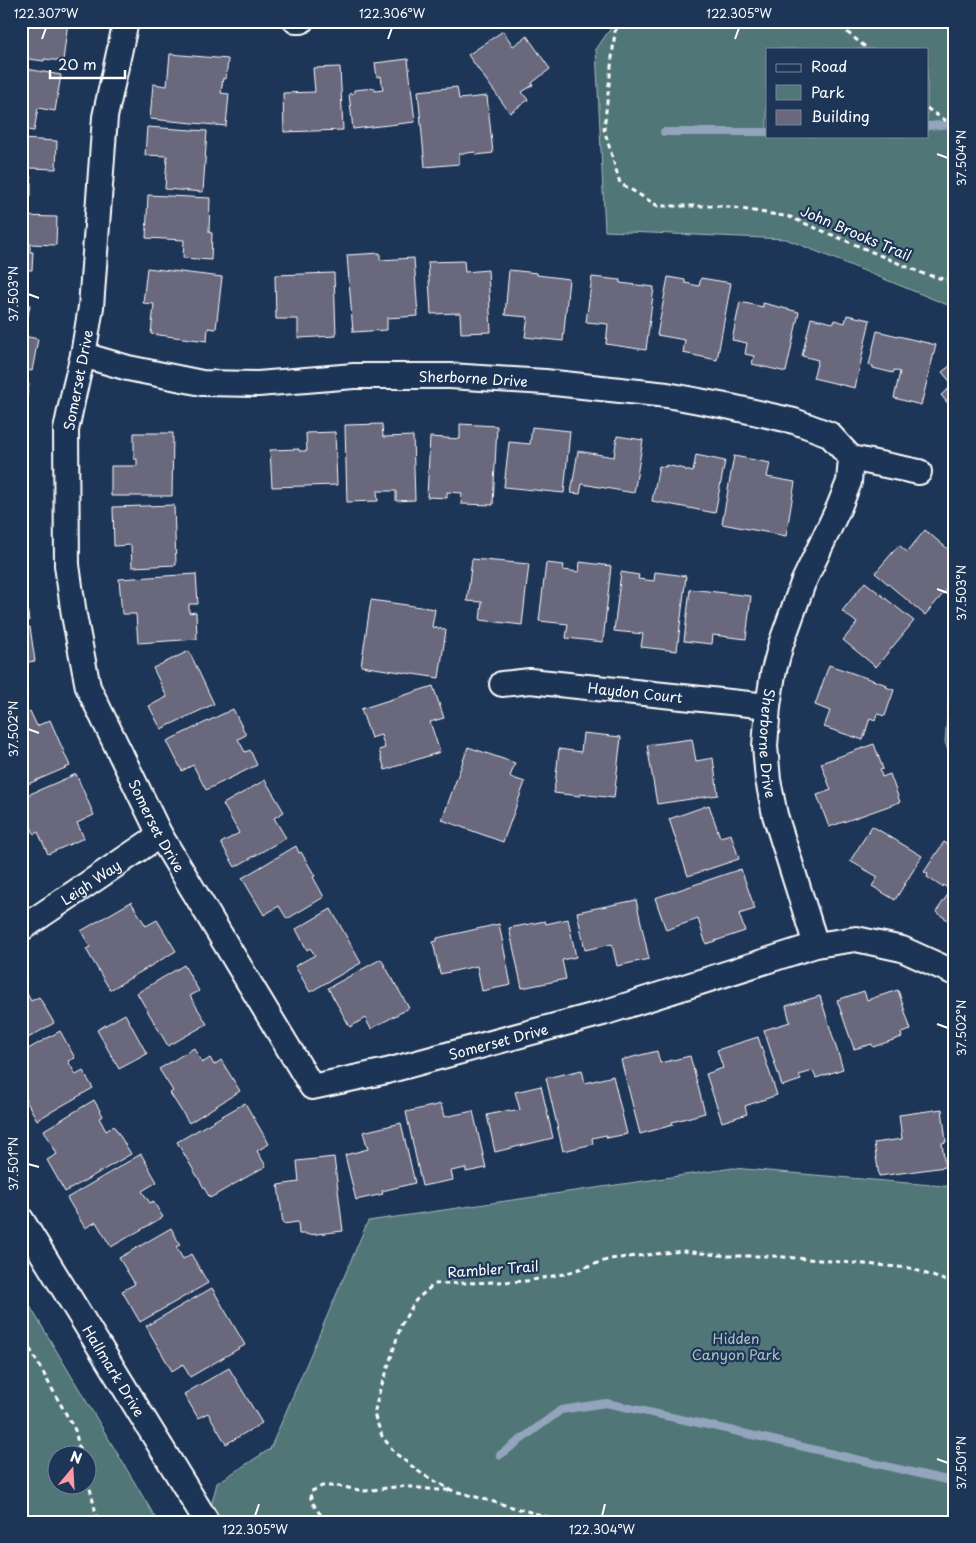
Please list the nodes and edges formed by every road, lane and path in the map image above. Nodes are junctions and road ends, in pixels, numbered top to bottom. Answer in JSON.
{"nodes":[{"id":1,"x":126,"y":21,"type":"edge"},
{"id":2,"x":296,"y":21,"type":"edge"},
{"id":3,"x":301,"y":21,"type":"edge"},
{"id":4,"x":622,"y":21,"type":"edge"},
{"id":5,"x":833,"y":21,"type":"edge"},
{"id":6,"x":867,"y":48,"type":"edge"},
{"id":7,"x":928,"y":109,"type":"edge"},
{"id":8,"x":955,"y":126,"type":"edge"},
{"id":9,"x":955,"y":282,"type":"edge"},
{"id":10,"x":83,"y":356,"type":"junction"},
{"id":11,"x":851,"y":458,"type":"junction"},
{"id":12,"x":919,"y":472,"type":"dead end"},
{"id":13,"x":502,"y":684,"type":"dead end"},
{"id":14,"x":768,"y":706,"type":"junction"},
{"id":15,"x":160,"y":835,"type":"junction"},
{"id":16,"x":21,"y":929,"type":"edge"},
{"id":17,"x":816,"y":946,"type":"junction"},
{"id":18,"x":955,"y":973,"type":"edge"},
{"id":19,"x":21,"y":1219,"type":"edge"},
{"id":20,"x":955,"y":1284,"type":"edge"},
{"id":21,"x":21,"y":1333,"type":"edge"},
{"id":22,"x":79,"y":1446,"type":"edge"},
{"id":23,"x":451,"y":1490,"type":"junction"},
{"id":24,"x":92,"y":1496,"type":"edge"},
{"id":25,"x":98,"y":1522,"type":"edge"},
{"id":26,"x":207,"y":1522,"type":"edge"},
{"id":27,"x":326,"y":1522,"type":"edge"},
{"id":28,"x":566,"y":1522,"type":"edge"}],
"edges":[{"from":1,"to":10,"type":"street","name":"Somerset Drive"},
{"from":2,"to":3,"type":"street"},
{"from":4,"to":9,"type":"path","name":"John Brooks Trail"},
{"from":5,"to":6,"type":"path"},
{"from":7,"to":8,"type":"path"},
{"from":10,"to":11,"type":"street","name":"Sherborne Drive"},
{"from":10,"to":15,"type":"street","name":"Somerset Drive"},
{"from":11,"to":12,"type":"street"},
{"from":11,"to":14,"type":"street","name":"Sherborne Drive"},
{"from":13,"to":14,"type":"street","name":"Haydon Court"},
{"from":14,"to":17,"type":"street","name":"Sherborne Drive"},
{"from":15,"to":16,"type":"street","name":"Leigh Way"},
{"from":15,"to":17,"type":"street","name":"Somerset Drive"},
{"from":17,"to":18,"type":"street"},
{"from":19,"to":26,"type":"street","name":"Hallmark Drive"},
{"from":20,"to":23,"type":"path","name":"Rambler Trail"},
{"from":21,"to":22,"type":"path"},
{"from":23,"to":27,"type":"path"},
{"from":23,"to":28,"type":"path","name":"Rambler Trail"},
{"from":24,"to":25,"type":"path"}]}
